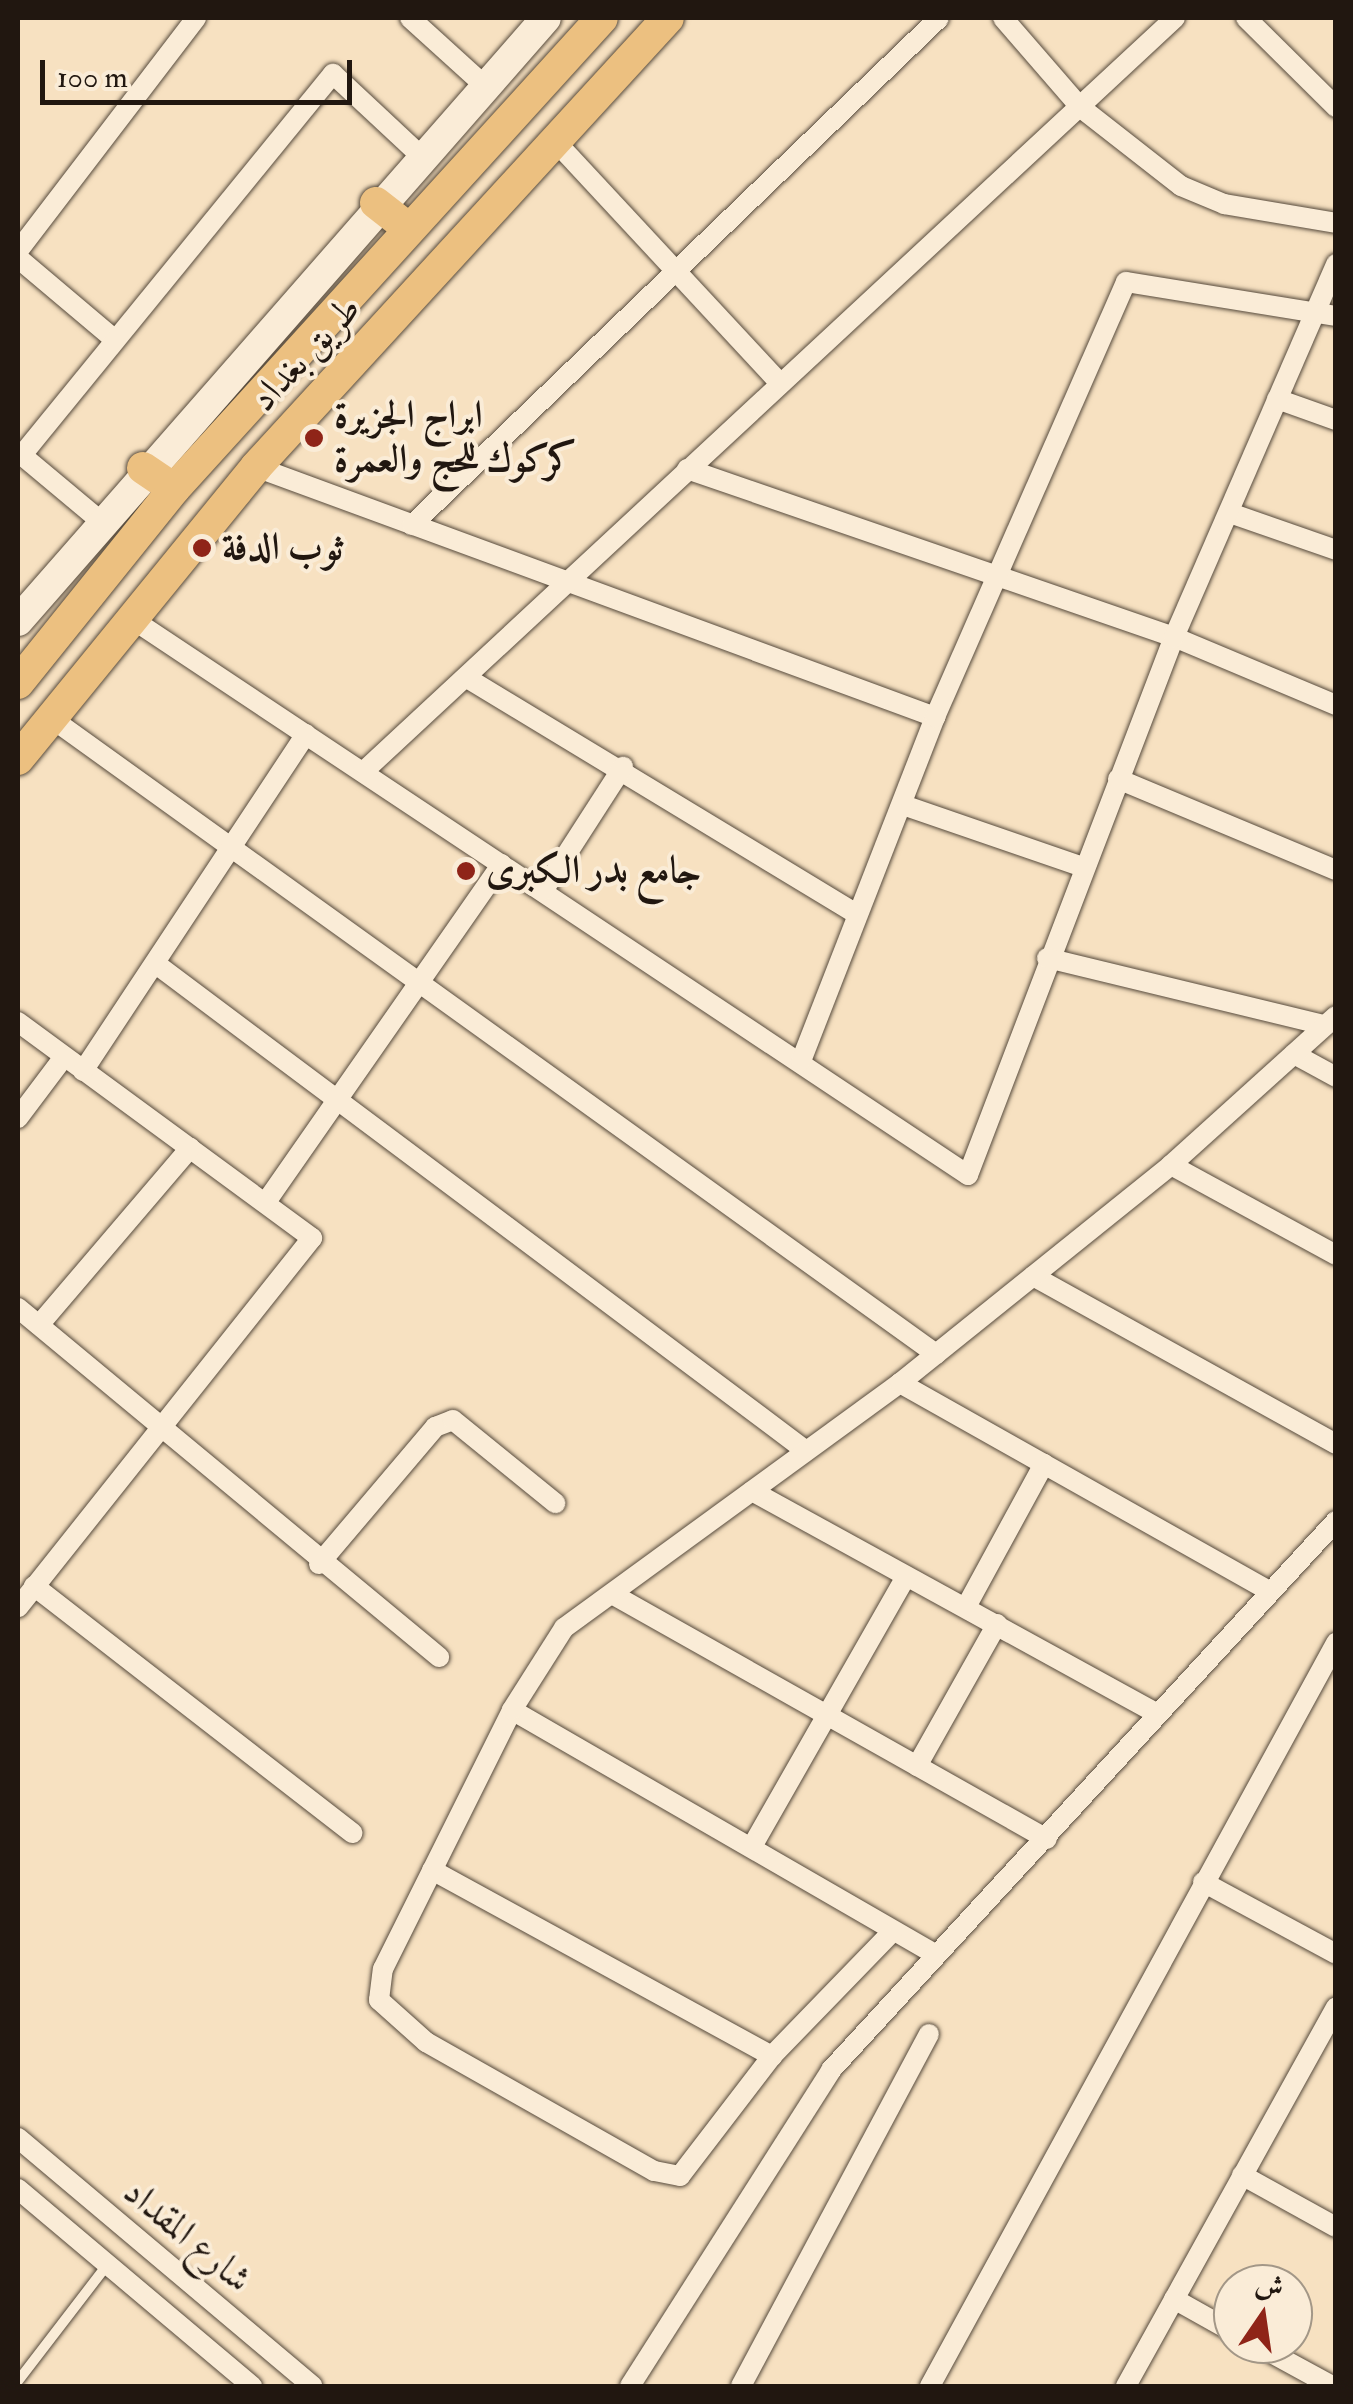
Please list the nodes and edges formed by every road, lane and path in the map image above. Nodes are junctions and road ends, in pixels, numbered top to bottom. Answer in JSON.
{"nodes":[{"id":1,"x":196,"y":18,"type":"edge"},
{"id":2,"x":410,"y":18,"type":"edge"},
{"id":3,"x":546,"y":18,"type":"edge"},
{"id":4,"x":602,"y":18,"type":"edge"},
{"id":5,"x":668,"y":18,"type":"edge"},
{"id":6,"x":939,"y":18,"type":"edge"},
{"id":7,"x":1003,"y":18,"type":"edge"},
{"id":8,"x":1175,"y":18,"type":"edge"},
{"id":9,"x":1246,"y":18,"type":"edge"},
{"id":10,"x":484,"y":84,"type":"junction"},
{"id":11,"x":1336,"y":106,"type":"edge"},
{"id":12,"x":1080,"y":107,"type":"junction"},
{"id":13,"x":486,"y":141,"type":"junction"},
{"id":14,"x":555,"y":141,"type":"junction"},
{"id":15,"x":420,"y":155,"type":"junction"},
{"id":16,"x":521,"y":180,"type":"junction"},
{"id":17,"x":376,"y":203,"type":"junction"},
{"id":18,"x":1336,"y":222,"type":"edge"},
{"id":19,"x":407,"y":227,"type":"junction"},
{"id":20,"x":18,"y":255,"type":"edge"},
{"id":21,"x":1336,"y":264,"type":"edge"},
{"id":22,"x":675,"y":268,"type":"junction"},
{"id":23,"x":1314,"y":311,"type":"junction"},
{"id":24,"x":1336,"y":316,"type":"edge"},
{"id":25,"x":115,"y":340,"type":"junction"},
{"id":26,"x":779,"y":382,"type":"junction"},
{"id":27,"x":1276,"y":398,"type":"junction"},
{"id":28,"x":1336,"y":420,"type":"edge"},
{"id":29,"x":20,"y":454,"type":"edge"},
{"id":30,"x":256,"y":467,"type":"junction"},
{"id":31,"x":143,"y":468,"type":"junction"},
{"id":32,"x":687,"y":469,"type":"junction"},
{"id":33,"x":174,"y":489,"type":"junction"},
{"id":34,"x":1230,"y":512,"type":"junction"},
{"id":35,"x":93,"y":525,"type":"junction"},
{"id":36,"x":412,"y":526,"type":"junction"},
{"id":37,"x":1336,"y":550,"type":"edge"},
{"id":38,"x":995,"y":578,"type":"junction"},
{"id":39,"x":569,"y":585,"type":"junction"},
{"id":40,"x":132,"y":619,"type":"junction"},
{"id":41,"x":18,"y":621,"type":"edge"},
{"id":42,"x":1174,"y":638,"type":"junction"},
{"id":43,"x":467,"y":678,"type":"junction"},
{"id":44,"x":18,"y":684,"type":"edge"},
{"id":45,"x":1336,"y":705,"type":"edge"},
{"id":46,"x":51,"y":718,"type":"junction"},
{"id":47,"x":936,"y":718,"type":"junction"},
{"id":48,"x":306,"y":734,"type":"junction"},
{"id":49,"x":18,"y":760,"type":"edge"},
{"id":50,"x":623,"y":767,"type":"junction"},
{"id":51,"x":363,"y":772,"type":"junction"},
{"id":52,"x":1118,"y":779,"type":"junction"},
{"id":53,"x":903,"y":805,"type":"junction"},
{"id":54,"x":234,"y":849,"type":"junction"},
{"id":55,"x":502,"y":864,"type":"junction"},
{"id":56,"x":1084,"y":867,"type":"junction"},
{"id":57,"x":1336,"y":870,"type":"edge"},
{"id":58,"x":543,"y":891,"type":"junction"},
{"id":59,"x":855,"y":913,"type":"junction"},
{"id":60,"x":1047,"y":958,"type":"junction"},
{"id":61,"x":156,"y":964,"type":"junction"},
{"id":62,"x":420,"y":981,"type":"junction"},
{"id":63,"x":1330,"y":1021,"type":"edge"},
{"id":64,"x":18,"y":1022,"type":"edge"},
{"id":65,"x":1294,"y":1054,"type":"junction"},
{"id":66,"x":64,"y":1057,"type":"junction"},
{"id":67,"x":800,"y":1061,"type":"junction"},
{"id":68,"x":83,"y":1071,"type":"junction"},
{"id":69,"x":1336,"y":1077,"type":"edge"},
{"id":70,"x":339,"y":1099,"type":"junction"},
{"id":71,"x":18,"y":1118,"type":"edge"},
{"id":72,"x":190,"y":1148,"type":"junction"},
{"id":73,"x":1172,"y":1165,"type":"junction"},
{"id":74,"x":266,"y":1202,"type":"junction"},
{"id":75,"x":1336,"y":1255,"type":"edge"},
{"id":76,"x":1033,"y":1276,"type":"junction"},
{"id":77,"x":18,"y":1308,"type":"edge"},
{"id":78,"x":39,"y":1325,"type":"junction"},
{"id":79,"x":936,"y":1354,"type":"junction"},
{"id":80,"x":900,"y":1383,"type":"junction"},
{"id":81,"x":164,"y":1426,"type":"junction"},
{"id":82,"x":1336,"y":1444,"type":"edge"},
{"id":83,"x":805,"y":1450,"type":"junction"},
{"id":84,"x":1044,"y":1464,"type":"junction"},
{"id":85,"x":752,"y":1492,"type":"junction"},
{"id":86,"x":555,"y":1503,"type":"dead end"},
{"id":87,"x":1336,"y":1522,"type":"edge"},
{"id":88,"x":319,"y":1564,"type":"junction"},
{"id":89,"x":906,"y":1576,"type":"junction"},
{"id":90,"x":34,"y":1586,"type":"junction"},
{"id":91,"x":1268,"y":1590,"type":"junction"},
{"id":92,"x":612,"y":1594,"type":"junction"},
{"id":93,"x":18,"y":1607,"type":"edge"},
{"id":94,"x":966,"y":1607,"type":"junction"},
{"id":95,"x":997,"y":1624,"type":"junction"},
{"id":96,"x":1336,"y":1643,"type":"edge"},
{"id":97,"x":439,"y":1657,"type":"dead end"},
{"id":98,"x":512,"y":1710,"type":"junction"},
{"id":99,"x":1155,"y":1713,"type":"junction"},
{"id":100,"x":828,"y":1715,"type":"junction"},
{"id":101,"x":917,"y":1766,"type":"junction"},
{"id":102,"x":352,"y":1833,"type":"dead end"},
{"id":103,"x":1047,"y":1839,"type":"junction"},
{"id":104,"x":754,"y":1843,"type":"junction"},
{"id":105,"x":432,"y":1870,"type":"junction"},
{"id":106,"x":1203,"y":1882,"type":"junction"},
{"id":107,"x":892,"y":1932,"type":"junction"},
{"id":108,"x":1336,"y":1954,"type":"edge"},
{"id":109,"x":936,"y":1955,"type":"junction"},
{"id":110,"x":1336,"y":2007,"type":"edge"},
{"id":111,"x":929,"y":2034,"type":"dead end"},
{"id":112,"x":772,"y":2056,"type":"junction"},
{"id":113,"x":18,"y":2138,"type":"edge"},
{"id":114,"x":1242,"y":2175,"type":"junction"},
{"id":115,"x":18,"y":2189,"type":"edge"},
{"id":116,"x":1336,"y":2227,"type":"edge"},
{"id":117,"x":107,"y":2266,"type":"junction"},
{"id":118,"x":1174,"y":2299,"type":"junction"},
{"id":119,"x":1213,"y":2321,"type":"edge"},
{"id":120,"x":1292,"y":2364,"type":"edge"},
{"id":121,"x":18,"y":2381,"type":"edge"},
{"id":122,"x":252,"y":2386,"type":"edge"},
{"id":123,"x":312,"y":2386,"type":"edge"},
{"id":124,"x":630,"y":2386,"type":"edge"},
{"id":125,"x":740,"y":2386,"type":"edge"},
{"id":126,"x":930,"y":2386,"type":"edge"},
{"id":127,"x":1126,"y":2386,"type":"edge"},
{"id":128,"x":1332,"y":2386,"type":"edge"}],
"edges":[{"from":1,"to":20,"type":"street"},
{"from":2,"to":10,"type":"street"},
{"from":3,"to":10,"type":"main road"},
{"from":4,"to":13,"type":"main road","name":"طريق بغداد"},
{"from":5,"to":14,"type":"main road","name":"طريق بغداد"},
{"from":6,"to":22,"type":"street"},
{"from":7,"to":12,"type":"street"},
{"from":8,"to":12,"type":"street"},
{"from":9,"to":11,"type":"street"},
{"from":10,"to":15,"type":"main road"},
{"from":12,"to":18,"type":"street"},
{"from":12,"to":26,"type":"street"},
{"from":13,"to":16,"type":"main road"},
{"from":13,"to":19,"type":"main road","name":"طريق بغداد"},
{"from":14,"to":16,"type":"main road","name":"طريق بغداد"},
{"from":14,"to":22,"type":"street"},
{"from":15,"to":17,"type":"main road"},
{"from":15,"to":25,"type":"street"},
{"from":16,"to":30,"type":"main road","name":"طريق بغداد"},
{"from":17,"to":19,"type":"main road"},
{"from":17,"to":31,"type":"main road"},
{"from":19,"to":33,"type":"main road","name":"طريق بغداد"},
{"from":20,"to":25,"type":"street"},
{"from":21,"to":23,"type":"street"},
{"from":22,"to":26,"type":"street"},
{"from":22,"to":36,"type":"street"},
{"from":23,"to":24,"type":"street"},
{"from":23,"to":27,"type":"street"},
{"from":23,"to":38,"type":"street"},
{"from":25,"to":29,"type":"street"},
{"from":26,"to":32,"type":"street"},
{"from":27,"to":28,"type":"street"},
{"from":27,"to":34,"type":"street"},
{"from":29,"to":35,"type":"street"},
{"from":30,"to":36,"type":"street"},
{"from":30,"to":40,"type":"main road","name":"طريق بغداد"},
{"from":31,"to":33,"type":"main road"},
{"from":31,"to":35,"type":"main road"},
{"from":32,"to":38,"type":"street"},
{"from":32,"to":39,"type":"street"},
{"from":33,"to":44,"type":"main road","name":"طريق بغداد"},
{"from":34,"to":37,"type":"street"},
{"from":34,"to":42,"type":"street"},
{"from":35,"to":41,"type":"main road"},
{"from":36,"to":39,"type":"street"},
{"from":38,"to":42,"type":"street"},
{"from":38,"to":47,"type":"street"},
{"from":39,"to":43,"type":"street"},
{"from":39,"to":47,"type":"street"},
{"from":40,"to":46,"type":"main road","name":"طريق بغداد"},
{"from":40,"to":48,"type":"street"},
{"from":42,"to":45,"type":"street"},
{"from":42,"to":52,"type":"street"},
{"from":43,"to":50,"type":"street"},
{"from":43,"to":51,"type":"street"},
{"from":46,"to":49,"type":"main road","name":"طريق بغداد"},
{"from":46,"to":54,"type":"street"},
{"from":47,"to":53,"type":"street"},
{"from":48,"to":51,"type":"street"},
{"from":48,"to":54,"type":"street"},
{"from":50,"to":58,"type":"street"},
{"from":50,"to":59,"type":"street"},
{"from":51,"to":55,"type":"street"},
{"from":52,"to":56,"type":"street"},
{"from":52,"to":57,"type":"street"},
{"from":53,"to":56,"type":"street"},
{"from":53,"to":59,"type":"street"},
{"from":54,"to":61,"type":"street"},
{"from":54,"to":62,"type":"street"},
{"from":55,"to":58,"type":"street"},
{"from":55,"to":62,"type":"street"},
{"from":56,"to":60,"type":"street"},
{"from":58,"to":67,"type":"street"},
{"from":59,"to":67,"type":"street"},
{"from":60,"to":63,"type":"street"},
{"from":60,"to":67,"type":"street"},
{"from":61,"to":68,"type":"street"},
{"from":61,"to":70,"type":"street"},
{"from":62,"to":70,"type":"street"},
{"from":62,"to":79,"type":"street"},
{"from":63,"to":65,"type":"street"},
{"from":64,"to":66,"type":"street"},
{"from":65,"to":69,"type":"street"},
{"from":65,"to":73,"type":"street"},
{"from":66,"to":68,"type":"street"},
{"from":66,"to":71,"type":"street"},
{"from":68,"to":72,"type":"street"},
{"from":70,"to":74,"type":"street"},
{"from":70,"to":83,"type":"street"},
{"from":72,"to":74,"type":"street"},
{"from":72,"to":78,"type":"street"},
{"from":73,"to":75,"type":"street"},
{"from":73,"to":76,"type":"street"},
{"from":74,"to":81,"type":"street"},
{"from":76,"to":79,"type":"street"},
{"from":76,"to":82,"type":"street"},
{"from":77,"to":78,"type":"street"},
{"from":78,"to":81,"type":"street"},
{"from":79,"to":80,"type":"street"},
{"from":80,"to":83,"type":"street"},
{"from":80,"to":84,"type":"street"},
{"from":81,"to":88,"type":"street"},
{"from":81,"to":90,"type":"street"},
{"from":83,"to":85,"type":"street"},
{"from":84,"to":91,"type":"street"},
{"from":84,"to":94,"type":"street"},
{"from":85,"to":89,"type":"street"},
{"from":85,"to":92,"type":"street"},
{"from":86,"to":88,"type":"street"},
{"from":87,"to":91,"type":"street"},
{"from":88,"to":97,"type":"street"},
{"from":89,"to":94,"type":"street"},
{"from":89,"to":100,"type":"street"},
{"from":90,"to":93,"type":"street"},
{"from":90,"to":102,"type":"street"},
{"from":91,"to":99,"type":"street"},
{"from":92,"to":98,"type":"street"},
{"from":92,"to":100,"type":"street"},
{"from":94,"to":95,"type":"street"},
{"from":95,"to":99,"type":"street"},
{"from":95,"to":101,"type":"street"},
{"from":96,"to":106,"type":"street"},
{"from":98,"to":104,"type":"street"},
{"from":98,"to":105,"type":"street"},
{"from":99,"to":103,"type":"street"},
{"from":100,"to":101,"type":"street"},
{"from":100,"to":104,"type":"street"},
{"from":101,"to":103,"type":"street"},
{"from":103,"to":109,"type":"street"},
{"from":104,"to":107,"type":"street"},
{"from":105,"to":112,"type":"street"},
{"from":105,"to":112,"type":"street"},
{"from":106,"to":108,"type":"street"},
{"from":106,"to":126,"type":"street"},
{"from":107,"to":109,"type":"street"},
{"from":107,"to":112,"type":"street"},
{"from":109,"to":124,"type":"street"},
{"from":110,"to":114,"type":"street"},
{"from":111,"to":125,"type":"street"},
{"from":113,"to":123,"type":"street","name":"شارع المقداد"},
{"from":114,"to":116,"type":"street"},
{"from":114,"to":118,"type":"street"},
{"from":115,"to":117,"type":"street","name":"شارع المقداد"},
{"from":117,"to":121,"type":"lane"},
{"from":117,"to":122,"type":"street","name":"شارع المقداد"},
{"from":118,"to":119,"type":"street"},
{"from":118,"to":127,"type":"street"},
{"from":120,"to":128,"type":"street"}]}
